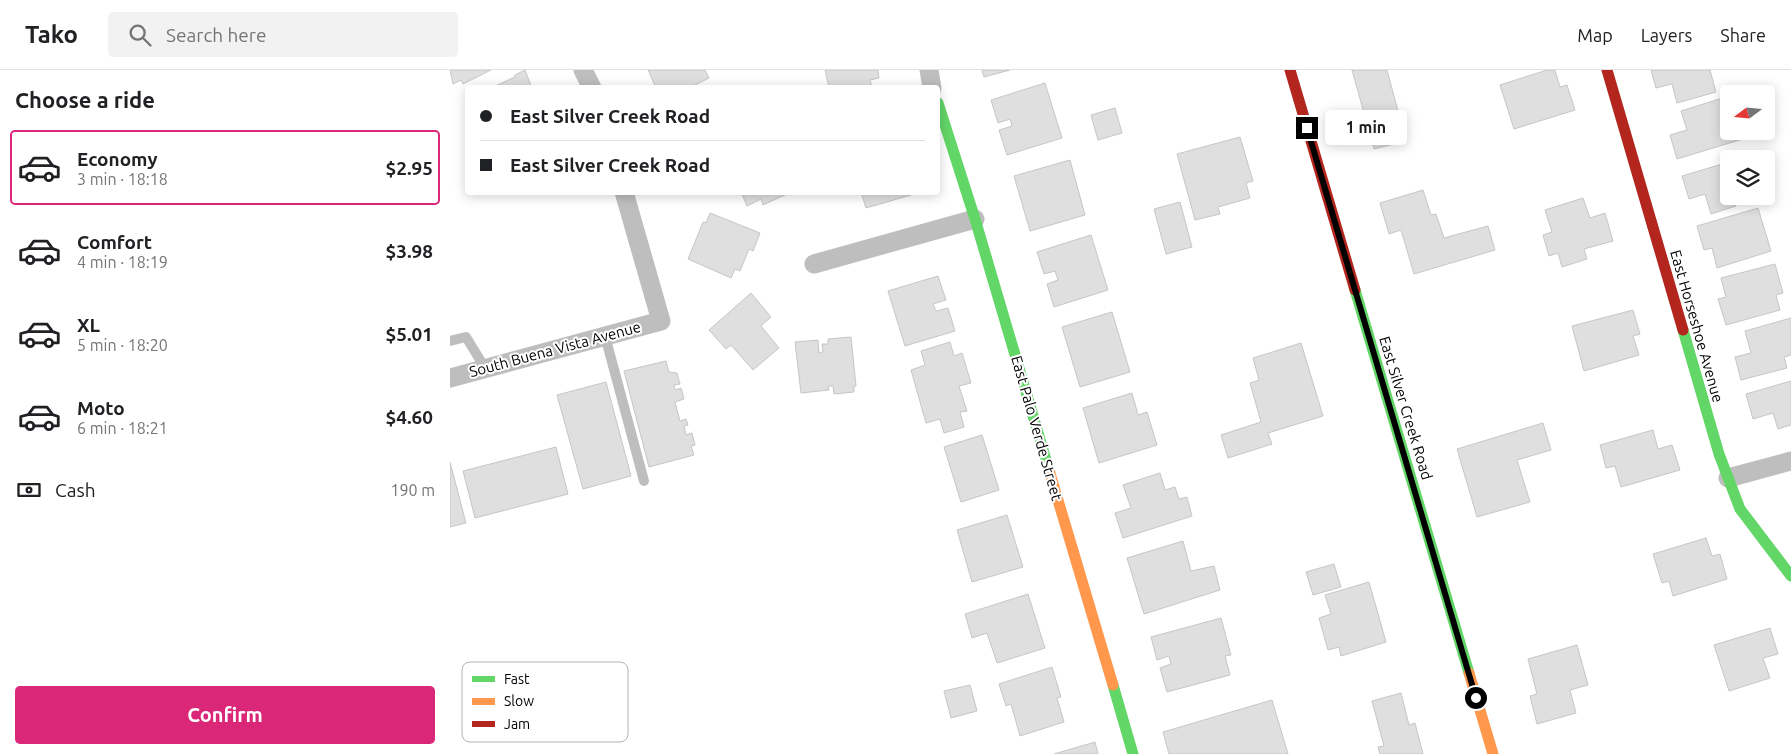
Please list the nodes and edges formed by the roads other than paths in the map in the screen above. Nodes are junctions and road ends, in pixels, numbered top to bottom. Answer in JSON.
{"nodes":[{"id":1,"x":583,"y":70,"type":"edge"},
{"id":2,"x":929,"y":70,"type":"edge"},
{"id":3,"x":1290,"y":70,"type":"edge"},
{"id":4,"x":1607,"y":70,"type":"edge"},
{"id":5,"x":590,"y":85,"type":"edge"},
{"id":6,"x":932,"y":85,"type":"edge"},
{"id":7,"x":940,"y":110,"type":"edge"},
{"id":8,"x":625,"y":195,"type":"edge"},
{"id":9,"x":975,"y":219,"type":"junction"},
{"id":10,"x":814,"y":264,"type":"dead end"},
{"id":11,"x":605,"y":336,"type":"junction"},
{"id":12,"x":450,"y":342,"type":"edge"},
{"id":13,"x":485,"y":368,"type":"junction"},
{"id":14,"x":450,"y":378,"type":"edge"},
{"id":15,"x":1791,"y":461,"type":"edge"},
{"id":16,"x":1728,"y":478,"type":"junction"},
{"id":17,"x":644,"y":481,"type":"dead end"},
{"id":18,"x":1791,"y":576,"type":"edge"},
{"id":19,"x":1133,"y":754,"type":"edge"},
{"id":20,"x":1493,"y":754,"type":"edge"}],
"edges":[{"from":1,"to":5,"type":"street"},
{"from":2,"to":6,"type":"street"},
{"from":3,"to":20,"type":"street","name":"East Silver Creek Road"},
{"from":4,"to":16,"type":"street","name":"East Horseshoe Avenue"},
{"from":7,"to":9,"type":"street","name":"East Palo Verde Street"},
{"from":8,"to":11,"type":"street","name":"South Buena Vista Avenue"},
{"from":9,"to":10,"type":"street"},
{"from":9,"to":19,"type":"street","name":"East Palo Verde Street"},
{"from":11,"to":13,"type":"street","name":"South Buena Vista Avenue"},
{"from":11,"to":17,"type":"lane"},
{"from":12,"to":13,"type":"lane"},
{"from":13,"to":14,"type":"street","name":"South Buena Vista Avenue"},
{"from":15,"to":16,"type":"street"},
{"from":16,"to":18,"type":"street","name":"East Horseshoe Avenue"}]}
